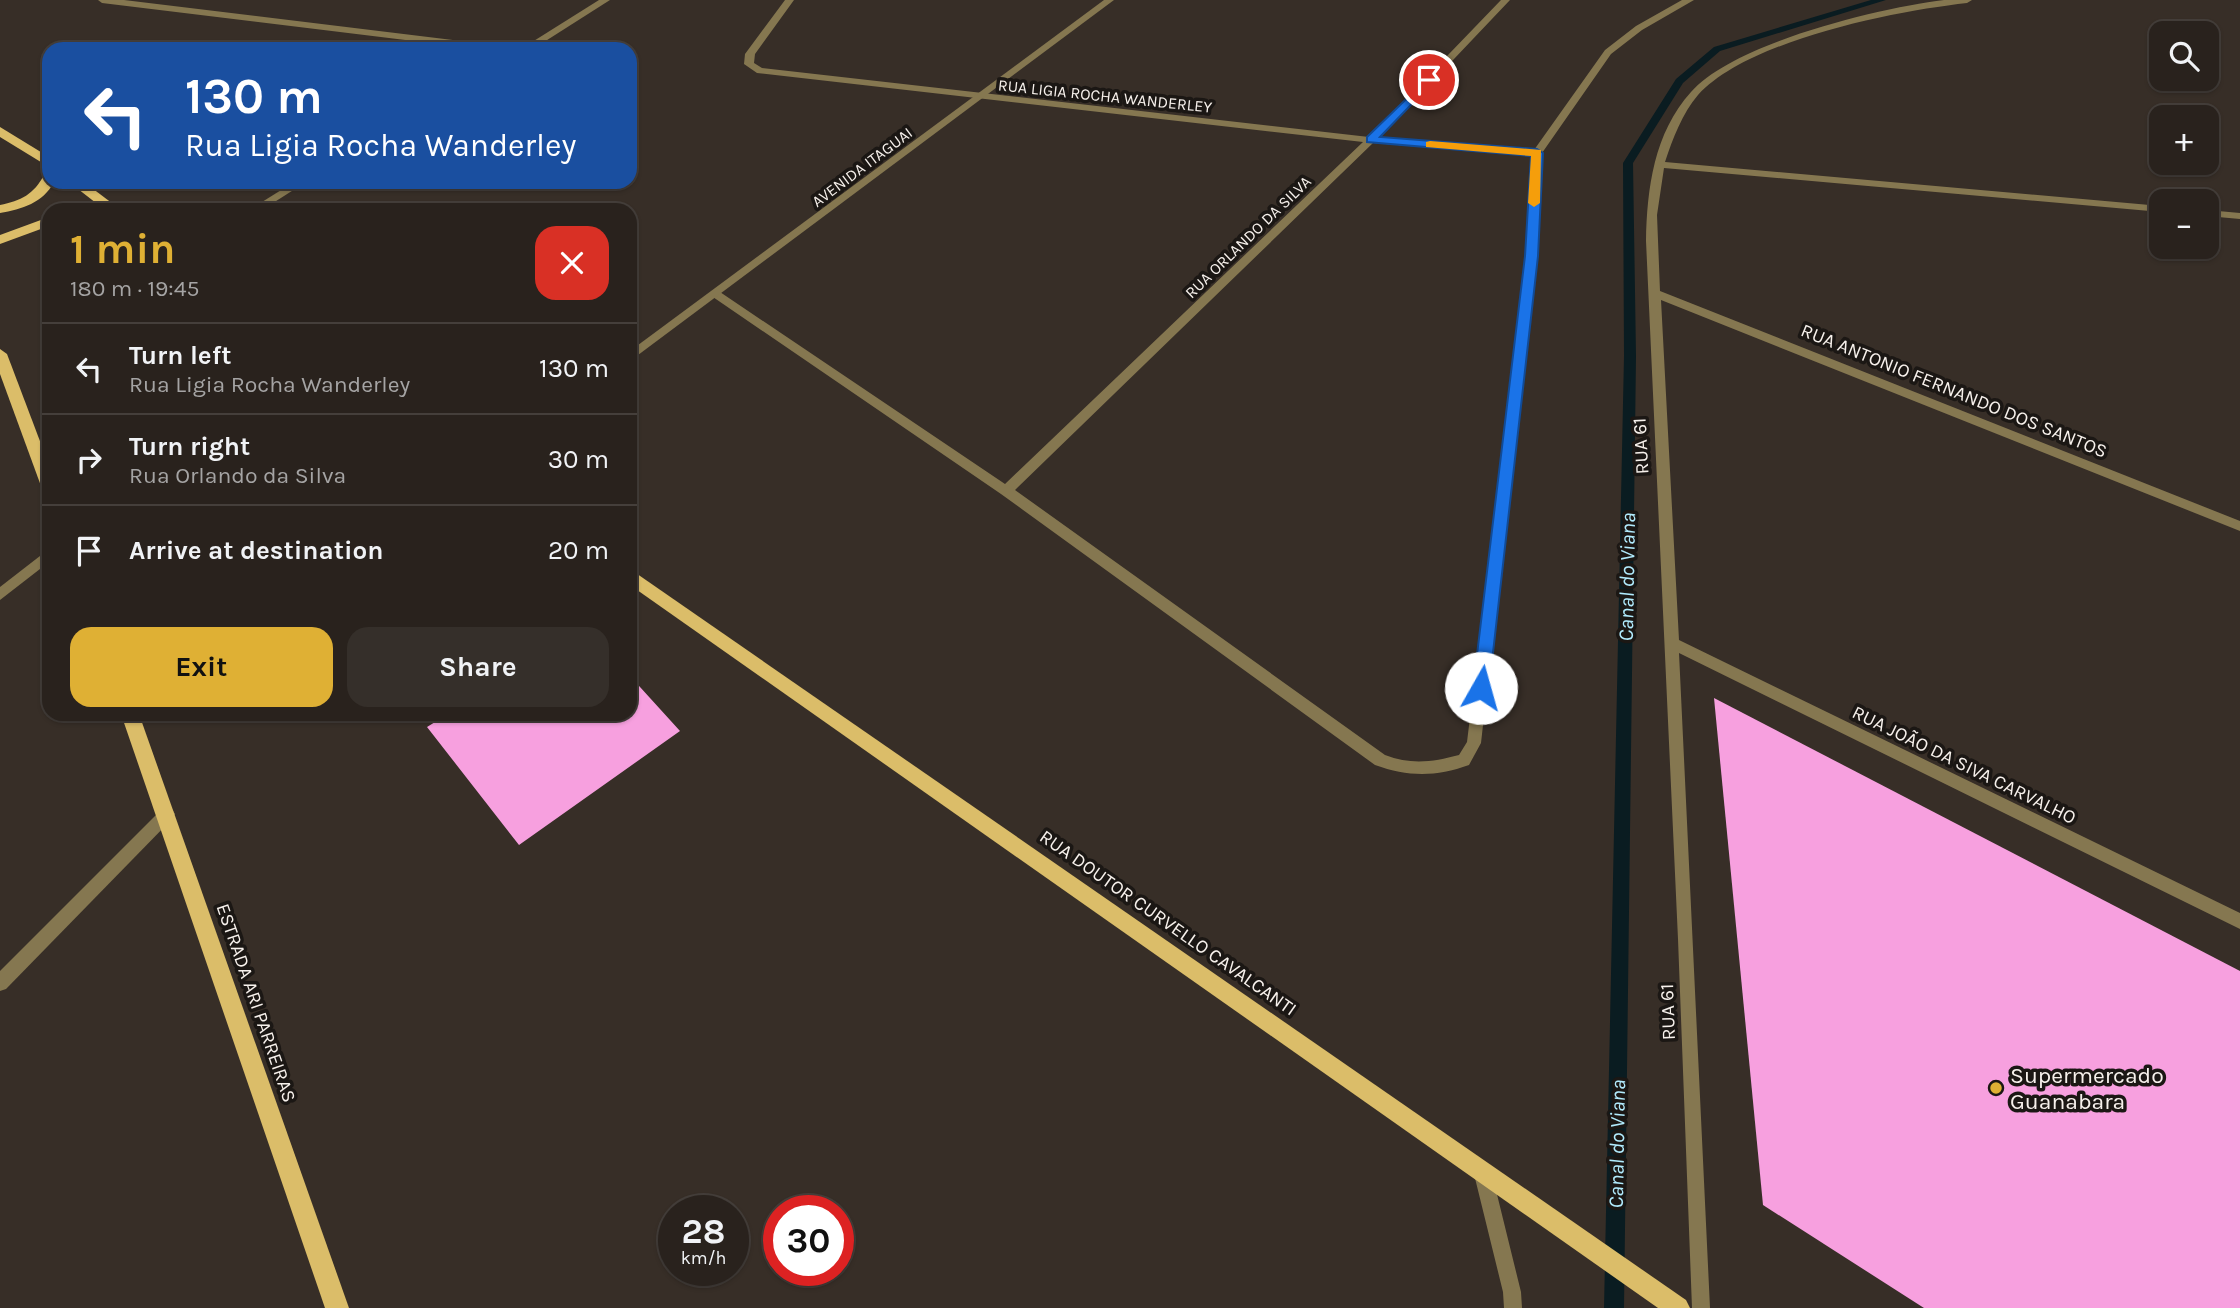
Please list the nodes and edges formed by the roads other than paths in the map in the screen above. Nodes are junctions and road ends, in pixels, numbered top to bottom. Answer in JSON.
{"nodes":[{"id":1,"x":102,"y":0,"type":"edge"},
{"id":2,"x":605,"y":0,"type":"edge"},
{"id":3,"x":790,"y":0,"type":"edge"},
{"id":4,"x":1110,"y":0,"type":"edge"},
{"id":5,"x":1506,"y":0,"type":"edge"},
{"id":6,"x":1689,"y":0,"type":"edge"},
{"id":7,"x":1967,"y":0,"type":"edge"},
{"id":8,"x":445,"y":42,"type":"edge"},
{"id":9,"x":537,"y":42,"type":"edge"},
{"id":10,"x":981,"y":98,"type":"junction"},
{"id":11,"x":0,"y":131,"type":"edge"},
{"id":12,"x":1371,"y":140,"type":"junction"},
{"id":13,"x":1537,"y":153,"type":"junction"},
{"id":14,"x":42,"y":158,"type":"edge"},
{"id":15,"x":1658,"y":164,"type":"junction"},
{"id":16,"x":44,"y":189,"type":"edge"},
{"id":17,"x":85,"y":189,"type":"edge"},
{"id":18,"x":289,"y":189,"type":"edge"},
{"id":19,"x":104,"y":203,"type":"edge"},
{"id":20,"x":266,"y":203,"type":"edge"},
{"id":21,"x":2149,"y":208,"type":"edge"},
{"id":22,"x":0,"y":209,"type":"edge"},
{"id":23,"x":2219,"y":214,"type":"edge"},
{"id":24,"x":2240,"y":216,"type":"edge"},
{"id":25,"x":42,"y":224,"type":"edge"},
{"id":26,"x":0,"y":240,"type":"edge"},
{"id":27,"x":1655,"y":293,"type":"junction"},
{"id":28,"x":716,"y":295,"type":"junction"},
{"id":29,"x":637,"y":352,"type":"edge"},
{"id":30,"x":0,"y":354,"type":"edge"},
{"id":31,"x":42,"y":467,"type":"edge"},
{"id":32,"x":1006,"y":491,"type":"junction"},
{"id":33,"x":2240,"y":526,"type":"edge"},
{"id":34,"x":42,"y":560,"type":"edge"},
{"id":35,"x":637,"y":581,"type":"edge"},
{"id":36,"x":0,"y":595,"type":"edge"},
{"id":37,"x":1672,"y":643,"type":"junction"},
{"id":38,"x":133,"y":721,"type":"edge"},
{"id":39,"x":167,"y":814,"type":"junction"},
{"id":40,"x":2240,"y":921,"type":"edge"},
{"id":41,"x":0,"y":983,"type":"edge"},
{"id":42,"x":1482,"y":1169,"type":"junction"},
{"id":43,"x":1675,"y":1306,"type":"edge"},
{"id":44,"x":337,"y":1308,"type":"edge"},
{"id":45,"x":1513,"y":1308,"type":"edge"},
{"id":46,"x":1701,"y":1308,"type":"edge"}],
"edges":[{"from":1,"to":8,"type":"street"},
{"from":2,"to":9,"type":"street"},
{"from":3,"to":10,"type":"street","name":"RUA LIGIA ROCHA WANDERLEY"},
{"from":4,"to":10,"type":"street","name":"AVENIDA ITAGUAI"},
{"from":5,"to":12,"type":"street","name":"RUA ORLANDO DA SILVA"},
{"from":6,"to":13,"type":"street"},
{"from":7,"to":15,"type":"street","name":"RUA 61"},
{"from":10,"to":12,"type":"street","name":"RUA LIGIA ROCHA WANDERLEY"},
{"from":10,"to":28,"type":"street","name":"AVENIDA ITAGUAI"},
{"from":11,"to":14,"type":"main road"},
{"from":12,"to":13,"type":"street","name":"RUA LIGIA ROCHA WANDERLEY"},
{"from":12,"to":32,"type":"street","name":"RUA ORLANDO DA SILVA"},
{"from":13,"to":32,"type":"street"},
{"from":15,"to":21,"type":"street"},
{"from":15,"to":27,"type":"street","name":"RUA 61"},
{"from":16,"to":22,"type":"main road"},
{"from":17,"to":19,"type":"main road"},
{"from":18,"to":20,"type":"street"},
{"from":23,"to":24,"type":"street"},
{"from":25,"to":26,"type":"main road"},
{"from":27,"to":33,"type":"street","name":"RUA ANTONIO FERNANDO DOS SANTOS"},
{"from":27,"to":37,"type":"street","name":"RUA 61"},
{"from":28,"to":29,"type":"street","name":"AVENIDA ITAGUAI"},
{"from":28,"to":32,"type":"street"},
{"from":30,"to":31,"type":"main road"},
{"from":34,"to":36,"type":"street"},
{"from":35,"to":42,"type":"main road","name":"RUA DOUTOR CURVELLO CAVALCANTI"},
{"from":37,"to":40,"type":"street","name":"RUA JOÃO DA SIVA CARVALHO"},
{"from":37,"to":46,"type":"street","name":"RUA 61"},
{"from":38,"to":39,"type":"main road","name":"ESTRADA ARI PARREIRAS"},
{"from":39,"to":41,"type":"street"},
{"from":39,"to":44,"type":"main road","name":"ESTRADA ARI PARREIRAS"},
{"from":42,"to":43,"type":"main road","name":"RUA DOUTOR CURVELLO CAVALCANTI"},
{"from":42,"to":45,"type":"street"}]}
